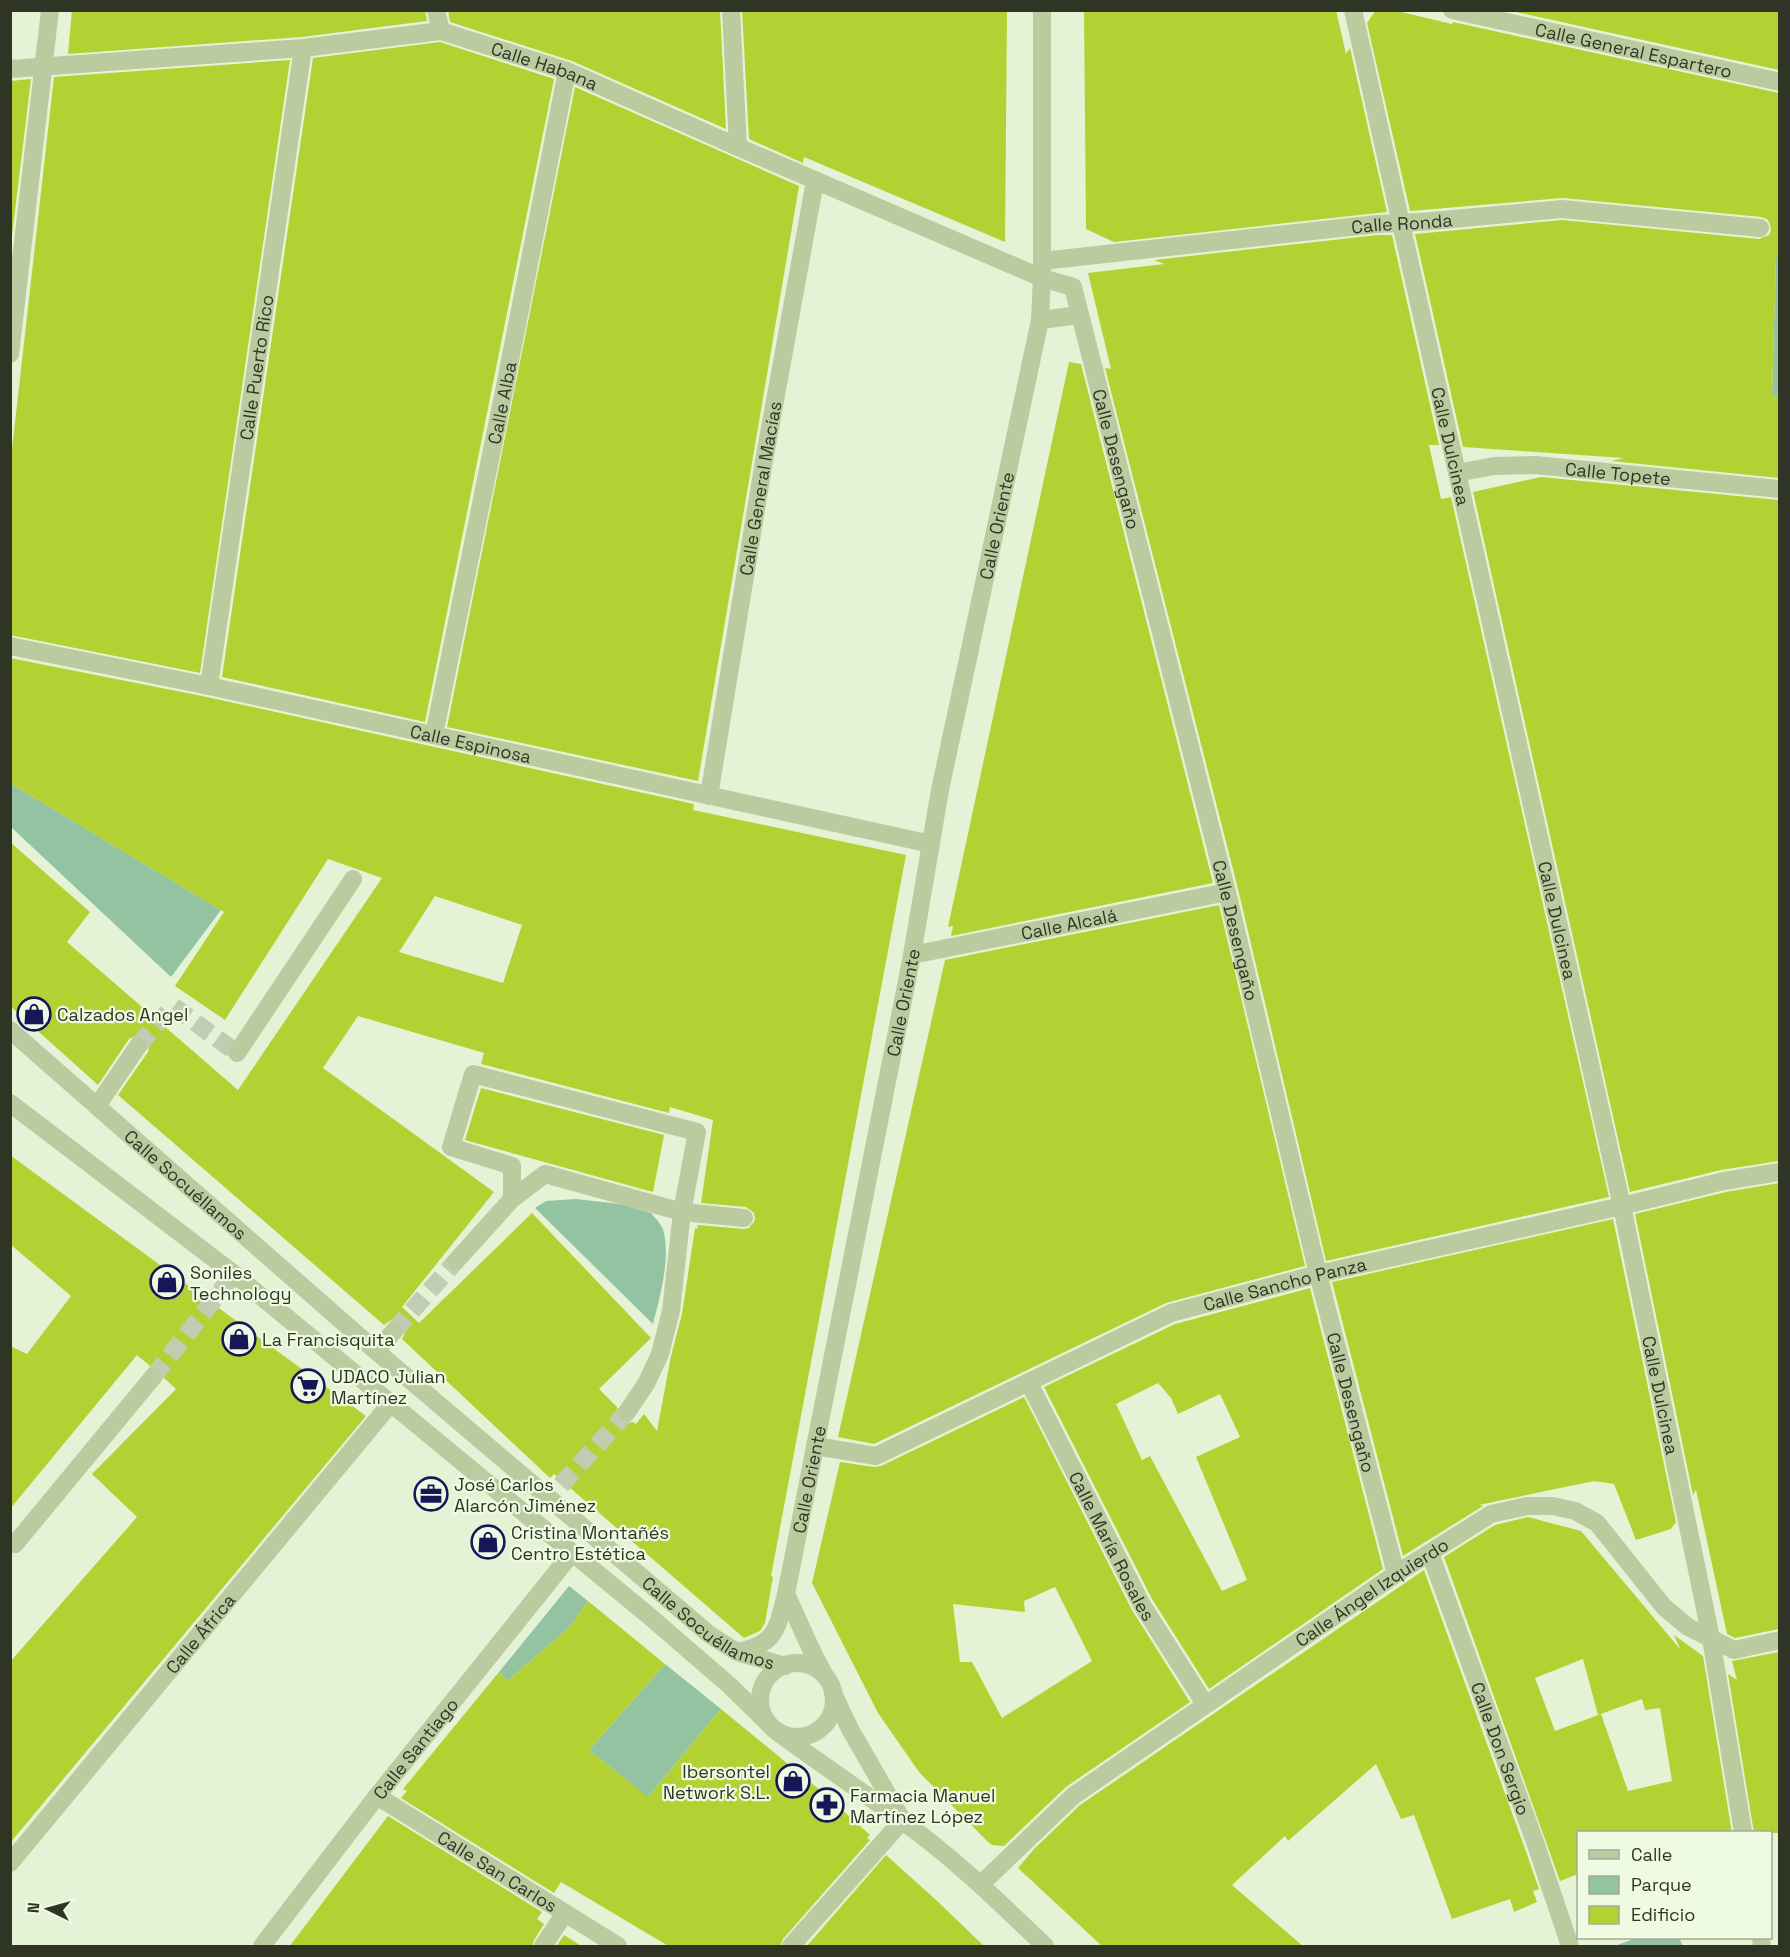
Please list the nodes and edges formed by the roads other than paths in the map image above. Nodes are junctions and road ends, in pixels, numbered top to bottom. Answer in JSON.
{"nodes":[{"id":1,"x":50,"y":10,"type":"edge"},
{"id":2,"x":436,"y":10,"type":"edge"},
{"id":3,"x":731,"y":10,"type":"edge"},
{"id":4,"x":1042,"y":10,"type":"edge"},
{"id":5,"x":1353,"y":10,"type":"edge"},
{"id":6,"x":1452,"y":10,"type":"edge"},
{"id":7,"x":441,"y":31,"type":"junction"},
{"id":8,"x":303,"y":48,"type":"junction"},
{"id":9,"x":44,"y":65,"type":"junction"},
{"id":10,"x":10,"y":69,"type":"edge"},
{"id":11,"x":567,"y":71,"type":"junction"},
{"id":12,"x":1779,"y":82,"type":"edge"},
{"id":13,"x":738,"y":147,"type":"junction"},
{"id":14,"x":815,"y":181,"type":"junction"},
{"id":15,"x":1402,"y":223,"type":"junction"},
{"id":16,"x":1760,"y":228,"type":"dead end"},
{"id":17,"x":1042,"y":269,"type":"junction"},
{"id":18,"x":1073,"y":287,"type":"joint"},
{"id":19,"x":1080,"y":315,"type":"junction"},
{"id":20,"x":1040,"y":320,"type":"junction"},
{"id":21,"x":10,"y":354,"type":"edge"},
{"id":22,"x":1457,"y":473,"type":"junction"},
{"id":23,"x":1779,"y":489,"type":"edge"},
{"id":24,"x":10,"y":646,"type":"edge"},
{"id":25,"x":209,"y":686,"type":"junction"},
{"id":26,"x":434,"y":735,"type":"junction"},
{"id":27,"x":709,"y":796,"type":"junction"},
{"id":28,"x":931,"y":844,"type":"junction"},
{"id":29,"x":353,"y":879,"type":"dead end"},
{"id":30,"x":1227,"y":892,"type":"junction"},
{"id":31,"x":912,"y":955,"type":"junction"},
{"id":32,"x":10,"y":1030,"type":"edge"},
{"id":33,"x":138,"y":1046,"type":"tunnel mouth"},
{"id":34,"x":237,"y":1053,"type":"dead end"},
{"id":35,"x":10,"y":1103,"type":"edge"},
{"id":36,"x":97,"y":1106,"type":"junction"},
{"id":37,"x":1779,"y":1172,"type":"edge"},
{"id":38,"x":512,"y":1199,"type":"junction"},
{"id":39,"x":1622,"y":1206,"type":"junction"},
{"id":40,"x":682,"y":1212,"type":"junction"},
{"id":41,"x":744,"y":1218,"type":"dead end"},
{"id":42,"x":456,"y":1261,"type":"tunnel mouth"},
{"id":43,"x":1318,"y":1274,"type":"junction"},
{"id":44,"x":394,"y":1331,"type":"tunnel mouth"},
{"id":45,"x":376,"y":1351,"type":"junction"},
{"id":46,"x":153,"y":1377,"type":"tunnel mouth"},
{"id":47,"x":1029,"y":1383,"type":"junction"},
{"id":48,"x":390,"y":1403,"type":"junction"},
{"id":49,"x":627,"y":1412,"type":"tunnel mouth"},
{"id":50,"x":815,"y":1446,"type":"junction"},
{"id":51,"x":13,"y":1543,"type":"edge"},
{"id":52,"x":1430,"y":1552,"type":"junction"},
{"id":53,"x":572,"y":1553,"type":"junction"},
{"id":54,"x":1396,"y":1574,"type":"junction"},
{"id":55,"x":786,"y":1594,"type":"junction"},
{"id":56,"x":1711,"y":1638,"type":"junction"},
{"id":57,"x":1779,"y":1640,"type":"edge"},
{"id":58,"x":737,"y":1652,"type":"junction"},
{"id":59,"x":785,"y":1666,"type":"junction"},
{"id":60,"x":830,"y":1686,"type":"junction"},
{"id":61,"x":1206,"y":1704,"type":"junction"},
{"id":62,"x":771,"y":1726,"type":"junction"},
{"id":63,"x":377,"y":1796,"type":"junction"},
{"id":64,"x":902,"y":1821,"type":"junction"},
{"id":65,"x":1743,"y":1831,"type":"edge"},
{"id":66,"x":10,"y":1863,"type":"edge"},
{"id":67,"x":981,"y":1884,"type":"junction"},
{"id":68,"x":565,"y":1913,"type":"junction"},
{"id":69,"x":262,"y":1947,"type":"edge"},
{"id":70,"x":543,"y":1947,"type":"edge"},
{"id":71,"x":618,"y":1947,"type":"edge"},
{"id":72,"x":791,"y":1947,"type":"edge"},
{"id":73,"x":1045,"y":1947,"type":"edge"},
{"id":74,"x":1570,"y":1947,"type":"edge"}],
"edges":[{"from":1,"to":9,"type":"street"},
{"from":2,"to":7,"type":"street"},
{"from":3,"to":13,"type":"street"},
{"from":4,"to":17,"type":"street","name":"Calle Oriente"},
{"from":5,"to":15,"type":"street","name":"Calle Dulcinea"},
{"from":6,"to":12,"type":"street","name":"Calle General Espartero"},
{"from":7,"to":8,"type":"street","name":"Calle Habana"},
{"from":7,"to":11,"type":"street","name":"Calle Habana"},
{"from":8,"to":9,"type":"street","name":"Calle Habana"},
{"from":8,"to":25,"type":"street","name":"Calle Puerto Rico"},
{"from":9,"to":10,"type":"street","name":"Calle Habana"},
{"from":9,"to":21,"type":"street"},
{"from":11,"to":13,"type":"street","name":"Calle Habana"},
{"from":11,"to":26,"type":"street","name":"Calle Alba"},
{"from":13,"to":14,"type":"street","name":"Calle Habana"},
{"from":14,"to":17,"type":"street","name":"Calle Habana"},
{"from":14,"to":27,"type":"street","name":"Calle General Macías"},
{"from":15,"to":16,"type":"street","name":"Calle Ronda"},
{"from":15,"to":17,"type":"street","name":"Calle Ronda"},
{"from":15,"to":22,"type":"street","name":"Calle Dulcinea"},
{"from":17,"to":18,"type":"street","name":"Calle Habana"},
{"from":17,"to":20,"type":"street","name":"Calle Oriente"},
{"from":18,"to":19,"type":"street","name":"Calle Desengaño"},
{"from":19,"to":20,"type":"street"},
{"from":19,"to":30,"type":"street","name":"Calle Desengaño"},
{"from":20,"to":28,"type":"street","name":"Calle Oriente"},
{"from":22,"to":23,"type":"street","name":"Calle Topete"},
{"from":22,"to":39,"type":"street","name":"Calle Dulcinea"},
{"from":24,"to":25,"type":"street","name":"Calle Espinosa"},
{"from":25,"to":26,"type":"street","name":"Calle Espinosa"},
{"from":26,"to":27,"type":"street","name":"Calle Espinosa"},
{"from":27,"to":28,"type":"street","name":"Calle Espinosa"},
{"from":28,"to":31,"type":"street","name":"Calle Oriente"},
{"from":29,"to":34,"type":"street"},
{"from":30,"to":31,"type":"street","name":"Calle Alcalá"},
{"from":30,"to":43,"type":"street","name":"Calle Desengaño"},
{"from":31,"to":50,"type":"street","name":"Calle Oriente"},
{"from":32,"to":36,"type":"street","name":"Calle Socuéllamos"},
{"from":33,"to":36,"type":"street"},
{"from":35,"to":48,"type":"street","name":"Calle Socuéllamos"},
{"from":36,"to":45,"type":"street","name":"Calle Socuéllamos"},
{"from":37,"to":39,"type":"street","name":"Calle Sancho Panza"},
{"from":38,"to":40,"type":"street"},
{"from":38,"to":40,"type":"street"},
{"from":38,"to":42,"type":"street"},
{"from":39,"to":43,"type":"street","name":"Calle Sancho Panza"},
{"from":39,"to":56,"type":"street","name":"Calle Dulcinea"},
{"from":40,"to":41,"type":"street"},
{"from":40,"to":49,"type":"street"},
{"from":43,"to":47,"type":"street","name":"Calle Sancho Panza"},
{"from":43,"to":54,"type":"street","name":"Calle Desengaño"},
{"from":44,"to":45,"type":"street"},
{"from":45,"to":58,"type":"street","name":"Calle Socuéllamos"},
{"from":46,"to":51,"type":"street"},
{"from":47,"to":50,"type":"street","name":"Calle Sancho Panza"},
{"from":47,"to":61,"type":"street","name":"Calle María Rosales"},
{"from":48,"to":53,"type":"street","name":"Calle Socuéllamos"},
{"from":48,"to":66,"type":"street","name":"Calle África"},
{"from":50,"to":55,"type":"street","name":"Calle Oriente"},
{"from":52,"to":54,"type":"street","name":"Calle Ángel Izquierdo"},
{"from":52,"to":56,"type":"street","name":"Calle Ángel Izquierdo"},
{"from":52,"to":74,"type":"street","name":"Calle Don Sergio"},
{"from":53,"to":62,"type":"street","name":"Calle Socuéllamos"},
{"from":53,"to":63,"type":"street","name":"Calle Santiago"},
{"from":54,"to":61,"type":"street","name":"Calle Ángel Izquierdo"},
{"from":55,"to":58,"type":"street","name":"Calle Oriente"},
{"from":55,"to":60,"type":"street"},
{"from":56,"to":57,"type":"street","name":"Calle Ángel Izquierdo"},
{"from":56,"to":65,"type":"street","name":"Calle Dulcinea"},
{"from":58,"to":59,"type":"street","name":"Calle Socuéllamos"},
{"from":59,"to":60,"type":"street"},
{"from":59,"to":62,"type":"street"},
{"from":60,"to":62,"type":"street"},
{"from":60,"to":64,"type":"street","name":"Calle Socuéllamos"},
{"from":61,"to":67,"type":"street","name":"Calle Ángel Izquierdo"},
{"from":62,"to":64,"type":"street","name":"Calle Socuéllamos"},
{"from":63,"to":68,"type":"street","name":"Calle San Carlos"},
{"from":63,"to":69,"type":"street","name":"Calle Santiago"},
{"from":64,"to":67,"type":"street","name":"Calle Socuéllamos"},
{"from":64,"to":72,"type":"street"},
{"from":67,"to":73,"type":"street","name":"Calle Socuéllamos"},
{"from":68,"to":70,"type":"street"},
{"from":68,"to":71,"type":"street","name":"Calle San Carlos"}]}
